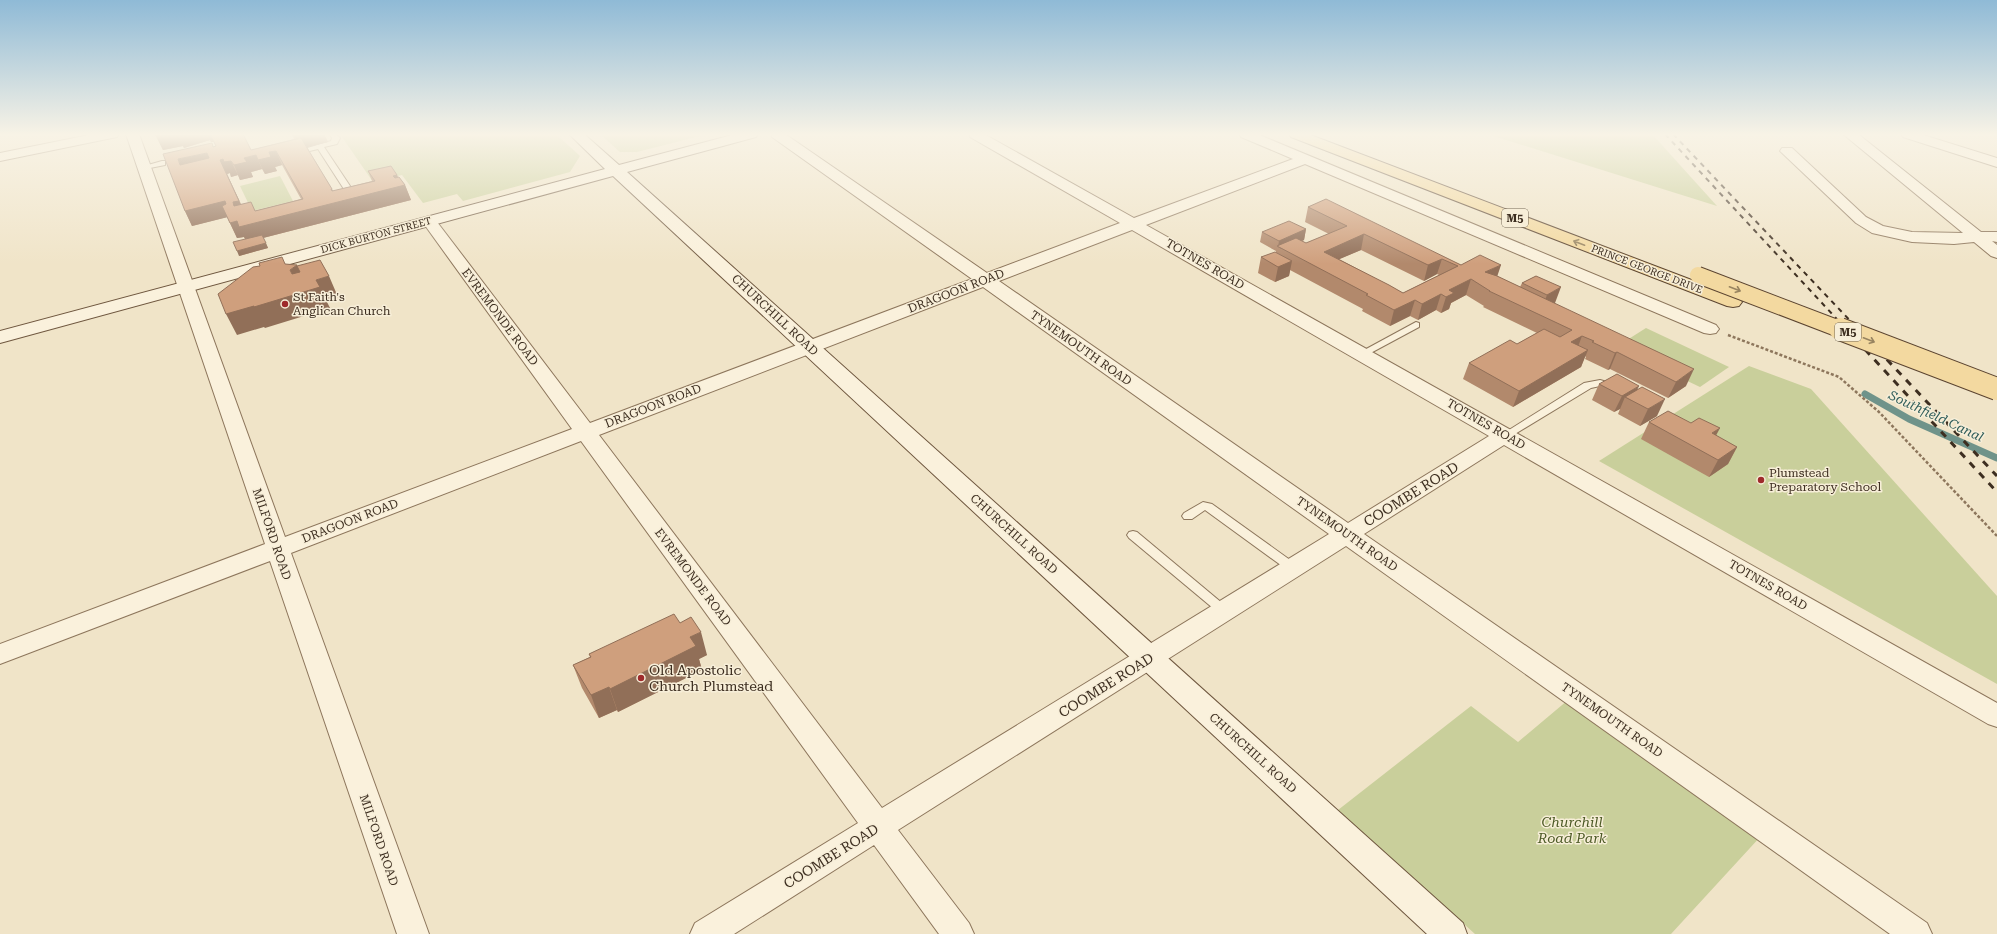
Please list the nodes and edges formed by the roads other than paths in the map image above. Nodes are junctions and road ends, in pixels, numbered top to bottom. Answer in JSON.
{"nodes":[{"id":1,"x":157,"y":178,"type":"edge"},
{"id":2,"x":341,"y":178,"type":"edge"},
{"id":3,"x":585,"y":178,"type":"edge"},
{"id":4,"x":625,"y":178,"type":"edge"},
{"id":5,"x":839,"y":178,"type":"edge"},
{"id":6,"x":1052,"y":178,"type":"edge"},
{"id":7,"x":1254,"y":178,"type":"edge"},
{"id":8,"x":1351,"y":178,"type":"edge"},
{"id":9,"x":1409,"y":178,"type":"edge"},
{"id":10,"x":1440,"y":178,"type":"edge"},
{"id":11,"x":1816,"y":178,"type":"edge"},
{"id":12,"x":1904,"y":178,"type":"edge"},
{"id":13,"x":354,"y":198,"type":"edge"},
{"id":14,"x":429,"y":221,"type":"junction"},
{"id":15,"x":1133,"y":224,"type":"junction"},
{"id":16,"x":1976,"y":236,"type":"junction"},
{"id":17,"x":1997,"y":237,"type":"edge"},
{"id":18,"x":1997,"y":253,"type":"edge"},
{"id":19,"x":985,"y":280,"type":"junction"},
{"id":20,"x":185,"y":287,"type":"junction"},
{"id":21,"x":1416,"y":325,"type":"dead end"},
{"id":22,"x":1710,"y":329,"type":"road end"},
{"id":23,"x":0,"y":337,"type":"edge"},
{"id":24,"x":810,"y":347,"type":"junction"},
{"id":25,"x":1362,"y":354,"type":"junction"},
{"id":26,"x":1997,"y":389,"type":"edge"},
{"id":27,"x":1623,"y":391,"type":"edge"},
{"id":28,"x":1997,"y":404,"type":"edge"},
{"id":29,"x":586,"y":432,"type":"junction"},
{"id":30,"x":1506,"y":436,"type":"junction"},
{"id":31,"x":1188,"y":516,"type":"dead end"},
{"id":32,"x":1348,"y":534,"type":"junction"},
{"id":33,"x":1133,"y":535,"type":"dead end"},
{"id":34,"x":277,"y":549,"type":"junction"},
{"id":35,"x":1293,"y":568,"type":"junction"},
{"id":36,"x":1224,"y":611,"type":"junction"},
{"id":37,"x":0,"y":654,"type":"edge"},
{"id":38,"x":1149,"y":658,"type":"junction"},
{"id":39,"x":1997,"y":716,"type":"edge"},
{"id":40,"x":878,"y":827,"type":"junction"},
{"id":41,"x":413,"y":934,"type":"edge"},
{"id":42,"x":706,"y":934,"type":"edge"},
{"id":43,"x":958,"y":934,"type":"edge"},
{"id":44,"x":1452,"y":934,"type":"edge"},
{"id":45,"x":1916,"y":934,"type":"edge"}],
"edges":[{"from":1,"to":20,"type":"street","name":"MILFORD ROAD"},
{"from":2,"to":13,"type":"lane"},
{"from":3,"to":14,"type":"street","name":"DICK BURTON STREET"},
{"from":4,"to":24,"type":"street","name":"CHURCHILL ROAD"},
{"from":5,"to":19,"type":"street","name":"TYNEMOUTH ROAD"},
{"from":6,"to":15,"type":"street","name":"TOTNES ROAD"},
{"from":7,"to":15,"type":"street","name":"DRAGOON ROAD"},
{"from":8,"to":22,"type":"street"},
{"from":28,"to":9,"type":"main road","name":"PRINCE GEORGE DRIVE","number":"M5","one_way":true},
{"from":10,"to":26,"type":"main road","name":"PRINCE GEORGE DRIVE","number":"M5","one_way":true,"bridge":true},
{"from":11,"to":16,"type":"street"},
{"from":12,"to":16,"type":"street"},
{"from":14,"to":20,"type":"street","name":"DICK BURTON STREET"},
{"from":14,"to":29,"type":"street","name":"EVREMONDE ROAD"},
{"from":15,"to":19,"type":"street","name":"DRAGOON ROAD"},
{"from":15,"to":25,"type":"street","name":"TOTNES ROAD"},
{"from":16,"to":17,"type":"street"},
{"from":16,"to":18,"type":"street"},
{"from":19,"to":24,"type":"street","name":"DRAGOON ROAD"},
{"from":19,"to":32,"type":"street","name":"TYNEMOUTH ROAD"},
{"from":20,"to":23,"type":"street","name":"DICK BURTON STREET"},
{"from":20,"to":34,"type":"street","name":"MILFORD ROAD"},
{"from":21,"to":25,"type":"lane"},
{"from":24,"to":29,"type":"street","name":"DRAGOON ROAD"},
{"from":24,"to":38,"type":"street","name":"CHURCHILL ROAD"},
{"from":25,"to":30,"type":"street","name":"TOTNES ROAD"},
{"from":27,"to":30,"type":"lane"},
{"from":29,"to":34,"type":"street","name":"DRAGOON ROAD"},
{"from":29,"to":40,"type":"street","name":"EVREMONDE ROAD"},
{"from":30,"to":32,"type":"street","name":"COOMBE ROAD"},
{"from":30,"to":39,"type":"street","name":"TOTNES ROAD"},
{"from":31,"to":35,"type":"lane"},
{"from":32,"to":35,"type":"street","name":"COOMBE ROAD"},
{"from":32,"to":45,"type":"street","name":"TYNEMOUTH ROAD"},
{"from":33,"to":36,"type":"lane"},
{"from":34,"to":37,"type":"street","name":"DRAGOON ROAD"},
{"from":34,"to":41,"type":"street","name":"MILFORD ROAD"},
{"from":35,"to":36,"type":"street","name":"COOMBE ROAD"},
{"from":36,"to":38,"type":"street","name":"COOMBE ROAD"},
{"from":38,"to":40,"type":"street","name":"COOMBE ROAD"},
{"from":38,"to":44,"type":"street","name":"CHURCHILL ROAD"},
{"from":40,"to":42,"type":"street","name":"COOMBE ROAD"},
{"from":40,"to":43,"type":"street","name":"EVREMONDE ROAD"}]}
